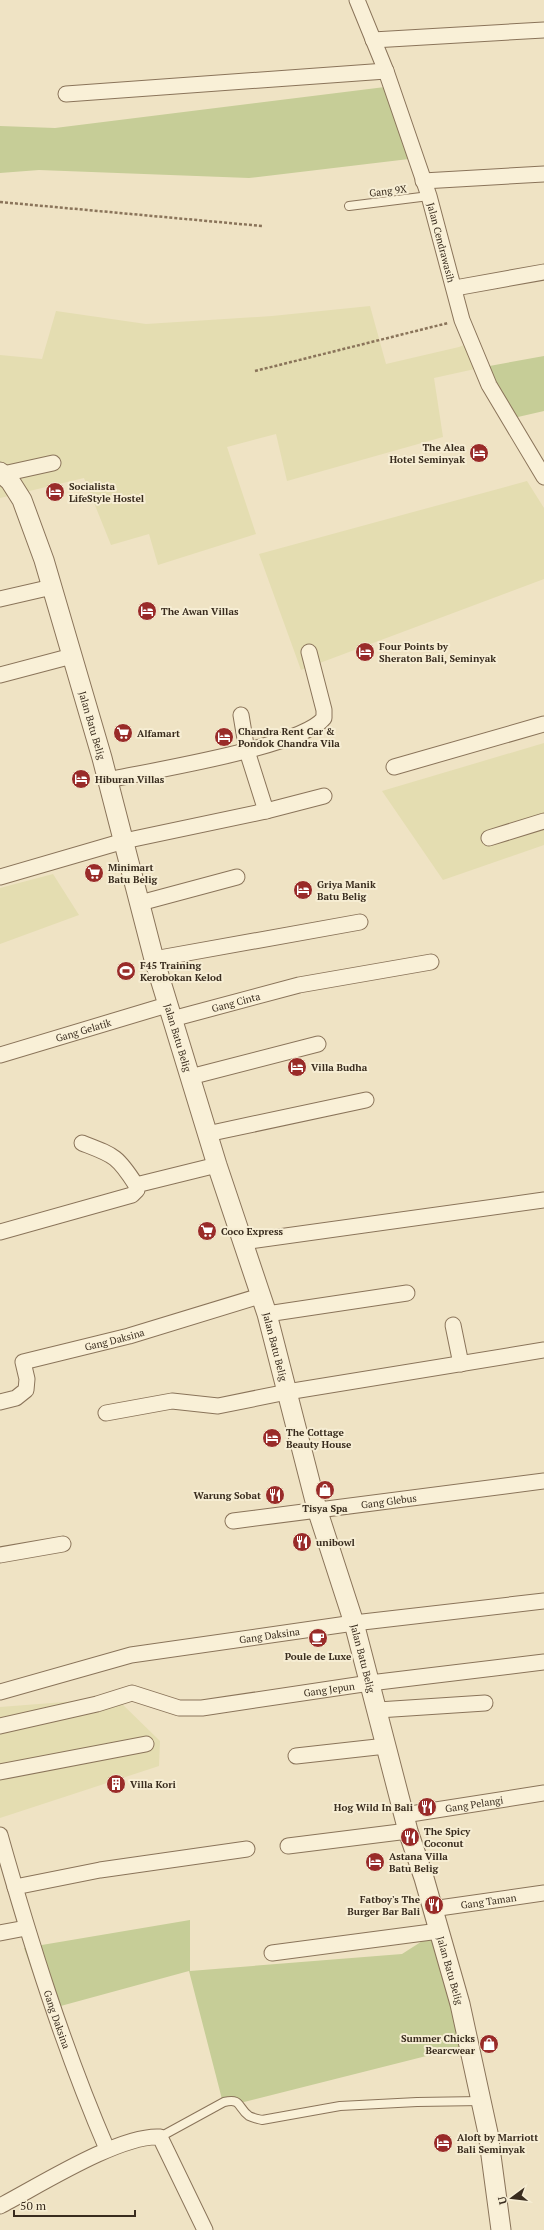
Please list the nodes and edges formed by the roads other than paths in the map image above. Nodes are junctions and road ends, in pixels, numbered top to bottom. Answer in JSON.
{"nodes":[{"id":1,"x":357,"y":0,"type":"edge"},
{"id":2,"x":544,"y":30,"type":"edge"},
{"id":3,"x":373,"y":40,"type":"junction"},
{"id":4,"x":386,"y":71,"type":"junction"},
{"id":5,"x":66,"y":94,"type":"dead end"},
{"id":6,"x":544,"y":174,"type":"edge"},
{"id":7,"x":423,"y":181,"type":"junction"},
{"id":8,"x":429,"y":196,"type":"junction"},
{"id":9,"x":349,"y":206,"type":"dead end"},
{"id":10,"x":544,"y":272,"type":"edge"},
{"id":11,"x":455,"y":288,"type":"junction"},
{"id":12,"x":53,"y":463,"type":"dead end"},
{"id":13,"x":1,"y":473,"type":"edge"},
{"id":14,"x":544,"y":477,"type":"edge"},
{"id":15,"x":52,"y":588,"type":"junction"},
{"id":16,"x":0,"y":599,"type":"edge"},
{"id":17,"x":309,"y":652,"type":"dead end"},
{"id":18,"x":72,"y":656,"type":"junction"},
{"id":19,"x":0,"y":675,"type":"edge"},
{"id":20,"x":241,"y":715,"type":"dead end"},
{"id":21,"x":544,"y":724,"type":"edge"},
{"id":22,"x":247,"y":751,"type":"junction"},
{"id":23,"x":394,"y":767,"type":"dead end"},
{"id":24,"x":108,"y":780,"type":"junction"},
{"id":25,"x":324,"y":796,"type":"dead end"},
{"id":26,"x":266,"y":811,"type":"junction"},
{"id":27,"x":544,"y":821,"type":"edge"},
{"id":28,"x":489,"y":838,"type":"dead end"},
{"id":29,"x":124,"y":841,"type":"junction"},
{"id":30,"x":0,"y":877,"type":"edge"},
{"id":31,"x":237,"y":877,"type":"dead end"},
{"id":32,"x":140,"y":903,"type":"junction"},
{"id":33,"x":360,"y":922,"type":"dead end"},
{"id":34,"x":154,"y":959,"type":"junction"},
{"id":35,"x":431,"y":962,"type":"dead end"},
{"id":36,"x":170,"y":1012,"type":"junction"},
{"id":37,"x":318,"y":1044,"type":"dead end"},
{"id":38,"x":0,"y":1055,"type":"edge"},
{"id":39,"x":190,"y":1077,"type":"junction"},
{"id":40,"x":366,"y":1100,"type":"dead end"},
{"id":41,"x":207,"y":1134,"type":"junction"},
{"id":42,"x":82,"y":1143,"type":"dead end"},
{"id":43,"x":217,"y":1165,"type":"junction"},
{"id":44,"x":136,"y":1185,"type":"junction"},
{"id":45,"x":544,"y":1200,"type":"edge"},
{"id":46,"x":0,"y":1232,"type":"edge"},
{"id":47,"x":242,"y":1242,"type":"junction"},
{"id":48,"x":407,"y":1293,"type":"dead end"},
{"id":49,"x":260,"y":1296,"type":"junction"},
{"id":50,"x":267,"y":1314,"type":"junction"},
{"id":51,"x":453,"y":1325,"type":"dead end"},
{"id":52,"x":544,"y":1350,"type":"edge"},
{"id":53,"x":461,"y":1364,"type":"junction"},
{"id":54,"x":287,"y":1392,"type":"junction"},
{"id":55,"x":0,"y":1402,"type":"edge"},
{"id":56,"x":106,"y":1413,"type":"dead end"},
{"id":57,"x":544,"y":1482,"type":"edge"},
{"id":58,"x":317,"y":1509,"type":"junction"},
{"id":59,"x":233,"y":1521,"type":"dead end"},
{"id":60,"x":63,"y":1544,"type":"dead end"},
{"id":61,"x":0,"y":1555,"type":"edge"},
{"id":62,"x":544,"y":1601,"type":"edge"},
{"id":63,"x":354,"y":1623,"type":"junction"},
{"id":64,"x":544,"y":1662,"type":"edge"},
{"id":65,"x":370,"y":1683,"type":"junction"},
{"id":66,"x":0,"y":1692,"type":"edge"},
{"id":67,"x":485,"y":1703,"type":"dead end"},
{"id":68,"x":378,"y":1710,"type":"junction"},
{"id":69,"x":0,"y":1726,"type":"edge"},
{"id":70,"x":146,"y":1744,"type":"dead end"},
{"id":71,"x":386,"y":1746,"type":"junction"},
{"id":72,"x":296,"y":1756,"type":"dead end"},
{"id":73,"x":0,"y":1772,"type":"edge"},
{"id":74,"x":544,"y":1793,"type":"edge"},
{"id":75,"x":406,"y":1823,"type":"junction"},
{"id":76,"x":0,"y":1835,"type":"edge"},
{"id":77,"x":288,"y":1846,"type":"dead end"},
{"id":78,"x":247,"y":1849,"type":"dead end"},
{"id":79,"x":15,"y":1887,"type":"junction"},
{"id":80,"x":544,"y":1893,"type":"edge"},
{"id":81,"x":432,"y":1909,"type":"junction"},
{"id":82,"x":26,"y":1928,"type":"junction"},
{"id":83,"x":438,"y":1931,"type":"junction"},
{"id":84,"x":0,"y":1933,"type":"edge"},
{"id":85,"x":272,"y":1953,"type":"dead end"},
{"id":86,"x":481,"y":2101,"type":"junction"},
{"id":87,"x":160,"y":2137,"type":"junction"},
{"id":88,"x":108,"y":2149,"type":"junction"},
{"id":89,"x":0,"y":2206,"type":"edge"},
{"id":90,"x":505,"y":2228,"type":"edge"},
{"id":91,"x":205,"y":2230,"type":"edge"}],
"edges":[{"from":1,"to":3,"type":"street","name":"Jalan Cendrawasih"},
{"from":2,"to":3,"type":"street"},
{"from":3,"to":4,"type":"street","name":"Jalan Cendrawasih"},
{"from":4,"to":5,"type":"street"},
{"from":4,"to":7,"type":"street","name":"Jalan Cendrawasih"},
{"from":6,"to":7,"type":"street"},
{"from":7,"to":8,"type":"street","name":"Jalan Cendrawasih"},
{"from":8,"to":9,"type":"lane","name":"Gang 9X"},
{"from":8,"to":11,"type":"street","name":"Jalan Cendrawasih"},
{"from":10,"to":11,"type":"street"},
{"from":11,"to":14,"type":"street","name":"Jalan Cendrawasih"},
{"from":12,"to":13,"type":"street"},
{"from":13,"to":15,"type":"street","name":"Jalan Batu Belig"},
{"from":15,"to":16,"type":"street"},
{"from":15,"to":18,"type":"street","name":"Jalan Batu Belig"},
{"from":17,"to":22,"type":"street"},
{"from":18,"to":19,"type":"street"},
{"from":18,"to":24,"type":"street","name":"Jalan Batu Belig"},
{"from":20,"to":22,"type":"street"},
{"from":21,"to":23,"type":"street"},
{"from":22,"to":24,"type":"street"},
{"from":22,"to":26,"type":"street"},
{"from":24,"to":29,"type":"street","name":"Jalan Batu Belig"},
{"from":25,"to":26,"type":"street"},
{"from":26,"to":29,"type":"street"},
{"from":27,"to":28,"type":"street"},
{"from":29,"to":30,"type":"street"},
{"from":29,"to":32,"type":"street","name":"Jalan Batu Belig"},
{"from":31,"to":32,"type":"street"},
{"from":32,"to":34,"type":"street","name":"Jalan Batu Belig"},
{"from":33,"to":34,"type":"street"},
{"from":34,"to":36,"type":"street","name":"Jalan Batu Belig"},
{"from":35,"to":36,"type":"street","name":"Gang Cinta"},
{"from":36,"to":38,"type":"street","name":"Gang Gelatik"},
{"from":36,"to":39,"type":"street","name":"Jalan Batu Belig"},
{"from":37,"to":39,"type":"street"},
{"from":39,"to":41,"type":"street","name":"Jalan Batu Belig"},
{"from":40,"to":41,"type":"street"},
{"from":41,"to":43,"type":"street","name":"Jalan Batu Belig"},
{"from":42,"to":44,"type":"street"},
{"from":43,"to":44,"type":"street"},
{"from":43,"to":47,"type":"street","name":"Jalan Batu Belig"},
{"from":44,"to":46,"type":"street"},
{"from":45,"to":47,"type":"street"},
{"from":47,"to":49,"type":"street","name":"Jalan Batu Belig"},
{"from":48,"to":50,"type":"street"},
{"from":49,"to":50,"type":"street","name":"Jalan Batu Belig"},
{"from":49,"to":55,"type":"street","name":"Gang Daksina"},
{"from":50,"to":54,"type":"street","name":"Jalan Batu Belig"},
{"from":51,"to":53,"type":"street"},
{"from":52,"to":53,"type":"street"},
{"from":53,"to":54,"type":"street"},
{"from":54,"to":56,"type":"street"},
{"from":54,"to":58,"type":"street","name":"Jalan Batu Belig"},
{"from":57,"to":58,"type":"street","name":"Gang Glebus"},
{"from":58,"to":59,"type":"street","name":"Gang Glebus"},
{"from":58,"to":63,"type":"street","name":"Jalan Batu Belig"},
{"from":60,"to":61,"type":"street"},
{"from":62,"to":63,"type":"street","name":"Gang Daksina"},
{"from":63,"to":65,"type":"street","name":"Jalan Batu Belig"},
{"from":63,"to":66,"type":"street","name":"Gang Daksina"},
{"from":64,"to":65,"type":"street","name":"Gang Jepun"},
{"from":65,"to":68,"type":"street","name":"Jalan Batu Belig"},
{"from":65,"to":69,"type":"street","name":"Gang Jepun"},
{"from":67,"to":68,"type":"street"},
{"from":68,"to":71,"type":"street","name":"Jalan Batu Belig"},
{"from":70,"to":73,"type":"street"},
{"from":71,"to":72,"type":"street"},
{"from":71,"to":75,"type":"street","name":"Jalan Batu Belig"},
{"from":74,"to":75,"type":"street","name":"Gang Pelangi"},
{"from":75,"to":77,"type":"street"},
{"from":75,"to":81,"type":"street","name":"Jalan Batu Belig"},
{"from":76,"to":79,"type":"street","name":"Gang Daksina"},
{"from":78,"to":79,"type":"street"},
{"from":79,"to":82,"type":"street","name":"Gang Daksina"},
{"from":80,"to":81,"type":"street","name":"Gang Taman"},
{"from":81,"to":83,"type":"street","name":"Jalan Batu Belig"},
{"from":82,"to":84,"type":"street"},
{"from":82,"to":88,"type":"street","name":"Gang Daksina"},
{"from":83,"to":85,"type":"street"},
{"from":83,"to":86,"type":"street","name":"Jalan Batu Belig"},
{"from":86,"to":87,"type":"lane"},
{"from":86,"to":90,"type":"street","name":"Jalan Batu Belig"},
{"from":87,"to":88,"type":"street"},
{"from":87,"to":91,"type":"street"},
{"from":88,"to":89,"type":"street"}]}
